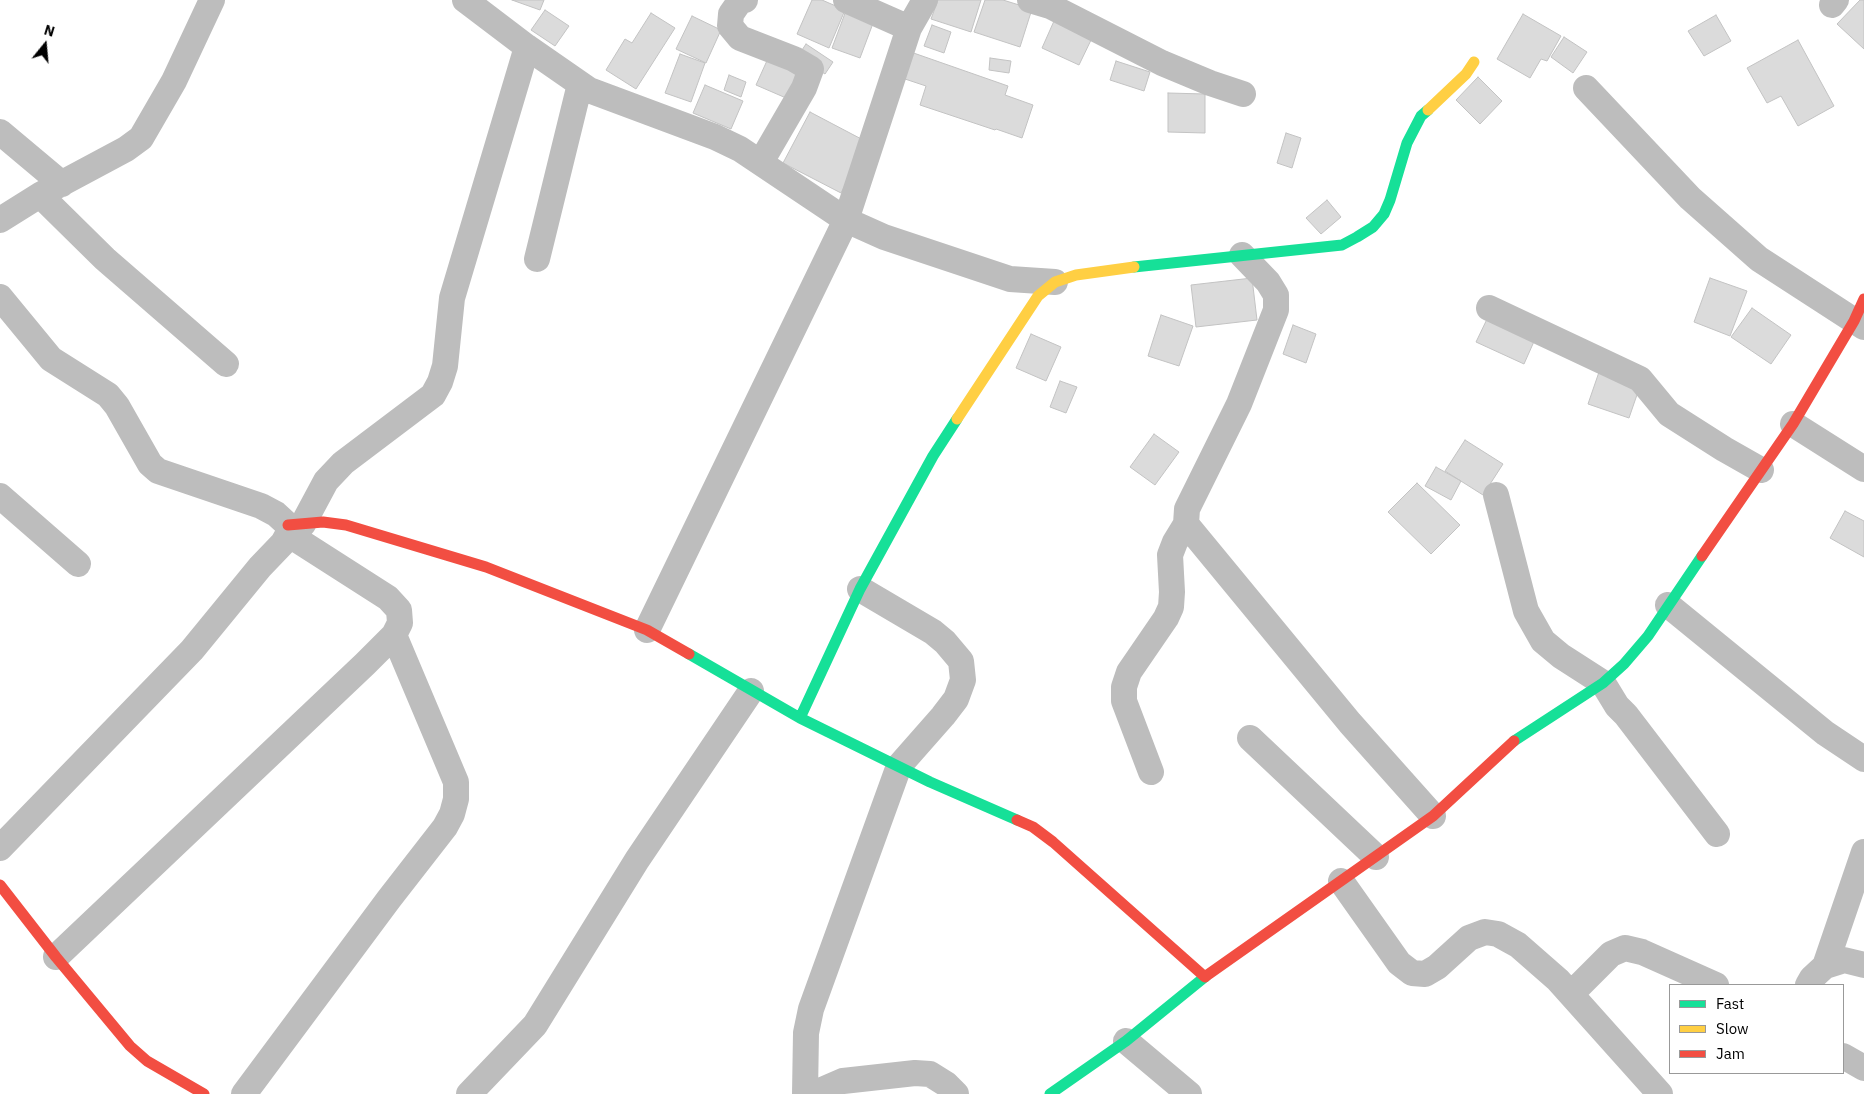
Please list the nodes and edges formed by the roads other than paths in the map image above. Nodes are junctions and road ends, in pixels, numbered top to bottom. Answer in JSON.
{"nodes":[{"id":1,"x":212,"y":0,"type":"edge"},
{"id":2,"x":465,"y":0,"type":"edge"},
{"id":3,"x":744,"y":0,"type":"edge"},
{"id":4,"x":846,"y":0,"type":"edge"},
{"id":5,"x":925,"y":0,"type":"edge"},
{"id":6,"x":1030,"y":0,"type":"edge"},
{"id":7,"x":909,"y":28,"type":"junction"},
{"id":8,"x":527,"y":47,"type":"junction"},
{"id":9,"x":1474,"y":62,"type":"dead end"},
{"id":10,"x":580,"y":84,"type":"junction"},
{"id":11,"x":1586,"y":88,"type":"dead end"},
{"id":12,"x":1243,"y":94,"type":"dead end"},
{"id":13,"x":0,"y":132,"type":"edge"},
{"id":14,"x":761,"y":162,"type":"junction"},
{"id":15,"x":51,"y":189,"type":"junction"},
{"id":16,"x":0,"y":220,"type":"edge"},
{"id":17,"x":846,"y":220,"type":"junction"},
{"id":18,"x":1242,"y":255,"type":"junction"},
{"id":19,"x":537,"y":259,"type":"dead end"},
{"id":20,"x":1055,"y":282,"type":"junction"},
{"id":21,"x":0,"y":297,"type":"edge"},
{"id":22,"x":1489,"y":308,"type":"dead end"},
{"id":23,"x":1861,"y":316,"type":"edge"},
{"id":24,"x":226,"y":364,"type":"dead end"},
{"id":25,"x":1792,"y":424,"type":"junction"},
{"id":26,"x":1864,"y":469,"type":"edge"},
{"id":27,"x":1761,"y":470,"type":"junction"},
{"id":28,"x":1496,"y":495,"type":"dead end"},
{"id":29,"x":0,"y":496,"type":"edge"},
{"id":30,"x":1186,"y":524,"type":"junction"},
{"id":31,"x":293,"y":528,"type":"junction"},
{"id":32,"x":78,"y":564,"type":"dead end"},
{"id":33,"x":860,"y":589,"type":"junction"},
{"id":34,"x":1668,"y":605,"type":"junction"},
{"id":35,"x":646,"y":630,"type":"junction"},
{"id":36,"x":394,"y":635,"type":"junction"},
{"id":37,"x":1603,"y":683,"type":"junction"},
{"id":38,"x":751,"y":691,"type":"junction"},
{"id":39,"x":800,"y":718,"type":"junction"},
{"id":40,"x":1250,"y":738,"type":"dead end"},
{"id":41,"x":1864,"y":759,"type":"edge"},
{"id":42,"x":898,"y":766,"type":"junction"},
{"id":43,"x":1151,"y":772,"type":"dead end"},
{"id":44,"x":1433,"y":816,"type":"junction"},
{"id":45,"x":1717,"y":834,"type":"dead end"},
{"id":46,"x":0,"y":848,"type":"edge"},
{"id":47,"x":1864,"y":852,"type":"edge"},
{"id":48,"x":1376,"y":857,"type":"junction"},
{"id":49,"x":1341,"y":881,"type":"junction"},
{"id":50,"x":0,"y":885,"type":"edge"},
{"id":51,"x":56,"y":957,"type":"junction"},
{"id":52,"x":1864,"y":966,"type":"edge"},
{"id":53,"x":1817,"y":976,"type":"edge"},
{"id":54,"x":1205,"y":977,"type":"junction"},
{"id":55,"x":1714,"y":984,"type":"edge"},
{"id":56,"x":1571,"y":994,"type":"junction"},
{"id":57,"x":1126,"y":1041,"type":"junction"},
{"id":58,"x":1844,"y":1057,"type":"edge"},
{"id":59,"x":1864,"y":1068,"type":"edge"},
{"id":60,"x":204,"y":1094,"type":"edge"},
{"id":61,"x":244,"y":1094,"type":"edge"},
{"id":62,"x":469,"y":1094,"type":"edge"},
{"id":63,"x":805,"y":1094,"type":"edge"},
{"id":64,"x":813,"y":1094,"type":"edge"},
{"id":65,"x":956,"y":1094,"type":"edge"},
{"id":66,"x":1050,"y":1094,"type":"edge"},
{"id":67,"x":1189,"y":1094,"type":"edge"},
{"id":68,"x":1660,"y":1094,"type":"edge"}],
"edges":[{"from":1,"to":15,"type":"street"},
{"from":2,"to":8,"type":"street"},
{"from":3,"to":14,"type":"street"},
{"from":4,"to":7,"type":"street"},
{"from":5,"to":7,"type":"street"},
{"from":6,"to":12,"type":"street"},
{"from":7,"to":17,"type":"street"},
{"from":8,"to":10,"type":"street"},
{"from":8,"to":31,"type":"street"},
{"from":9,"to":18,"type":"street"},
{"from":10,"to":14,"type":"street"},
{"from":10,"to":19,"type":"street"},
{"from":11,"to":23,"type":"street"},
{"from":13,"to":15,"type":"street"},
{"from":14,"to":17,"type":"street"},
{"from":15,"to":16,"type":"street"},
{"from":15,"to":24,"type":"street"},
{"from":17,"to":20,"type":"street"},
{"from":17,"to":35,"type":"street"},
{"from":18,"to":20,"type":"street"},
{"from":18,"to":30,"type":"street"},
{"from":20,"to":33,"type":"street"},
{"from":21,"to":31,"type":"street"},
{"from":22,"to":27,"type":"street"},
{"from":23,"to":25,"type":"street"},
{"from":25,"to":26,"type":"street"},
{"from":25,"to":27,"type":"street"},
{"from":27,"to":34,"type":"street"},
{"from":28,"to":37,"type":"street"},
{"from":29,"to":32,"type":"street"},
{"from":30,"to":43,"type":"street"},
{"from":30,"to":44,"type":"street"},
{"from":31,"to":35,"type":"street"},
{"from":31,"to":36,"type":"street"},
{"from":31,"to":46,"type":"street"},
{"from":33,"to":39,"type":"street"},
{"from":33,"to":42,"type":"street"},
{"from":34,"to":37,"type":"street"},
{"from":34,"to":41,"type":"street"},
{"from":35,"to":38,"type":"street"},
{"from":36,"to":51,"type":"street"},
{"from":36,"to":61,"type":"street"},
{"from":37,"to":44,"type":"street"},
{"from":37,"to":45,"type":"street"},
{"from":38,"to":39,"type":"street"},
{"from":38,"to":62,"type":"street"},
{"from":39,"to":42,"type":"street"},
{"from":40,"to":48,"type":"street"},
{"from":42,"to":54,"type":"street"},
{"from":42,"to":63,"type":"street"},
{"from":44,"to":48,"type":"street"},
{"from":47,"to":53,"type":"street"},
{"from":48,"to":49,"type":"street"},
{"from":49,"to":54,"type":"street"},
{"from":49,"to":56,"type":"street"},
{"from":50,"to":51,"type":"street"},
{"from":51,"to":60,"type":"street"},
{"from":52,"to":53,"type":"street"},
{"from":54,"to":57,"type":"street"},
{"from":55,"to":56,"type":"street"},
{"from":56,"to":68,"type":"street"},
{"from":57,"to":66,"type":"street"},
{"from":57,"to":67,"type":"street"},
{"from":58,"to":59,"type":"street"},
{"from":64,"to":65,"type":"street"}]}
